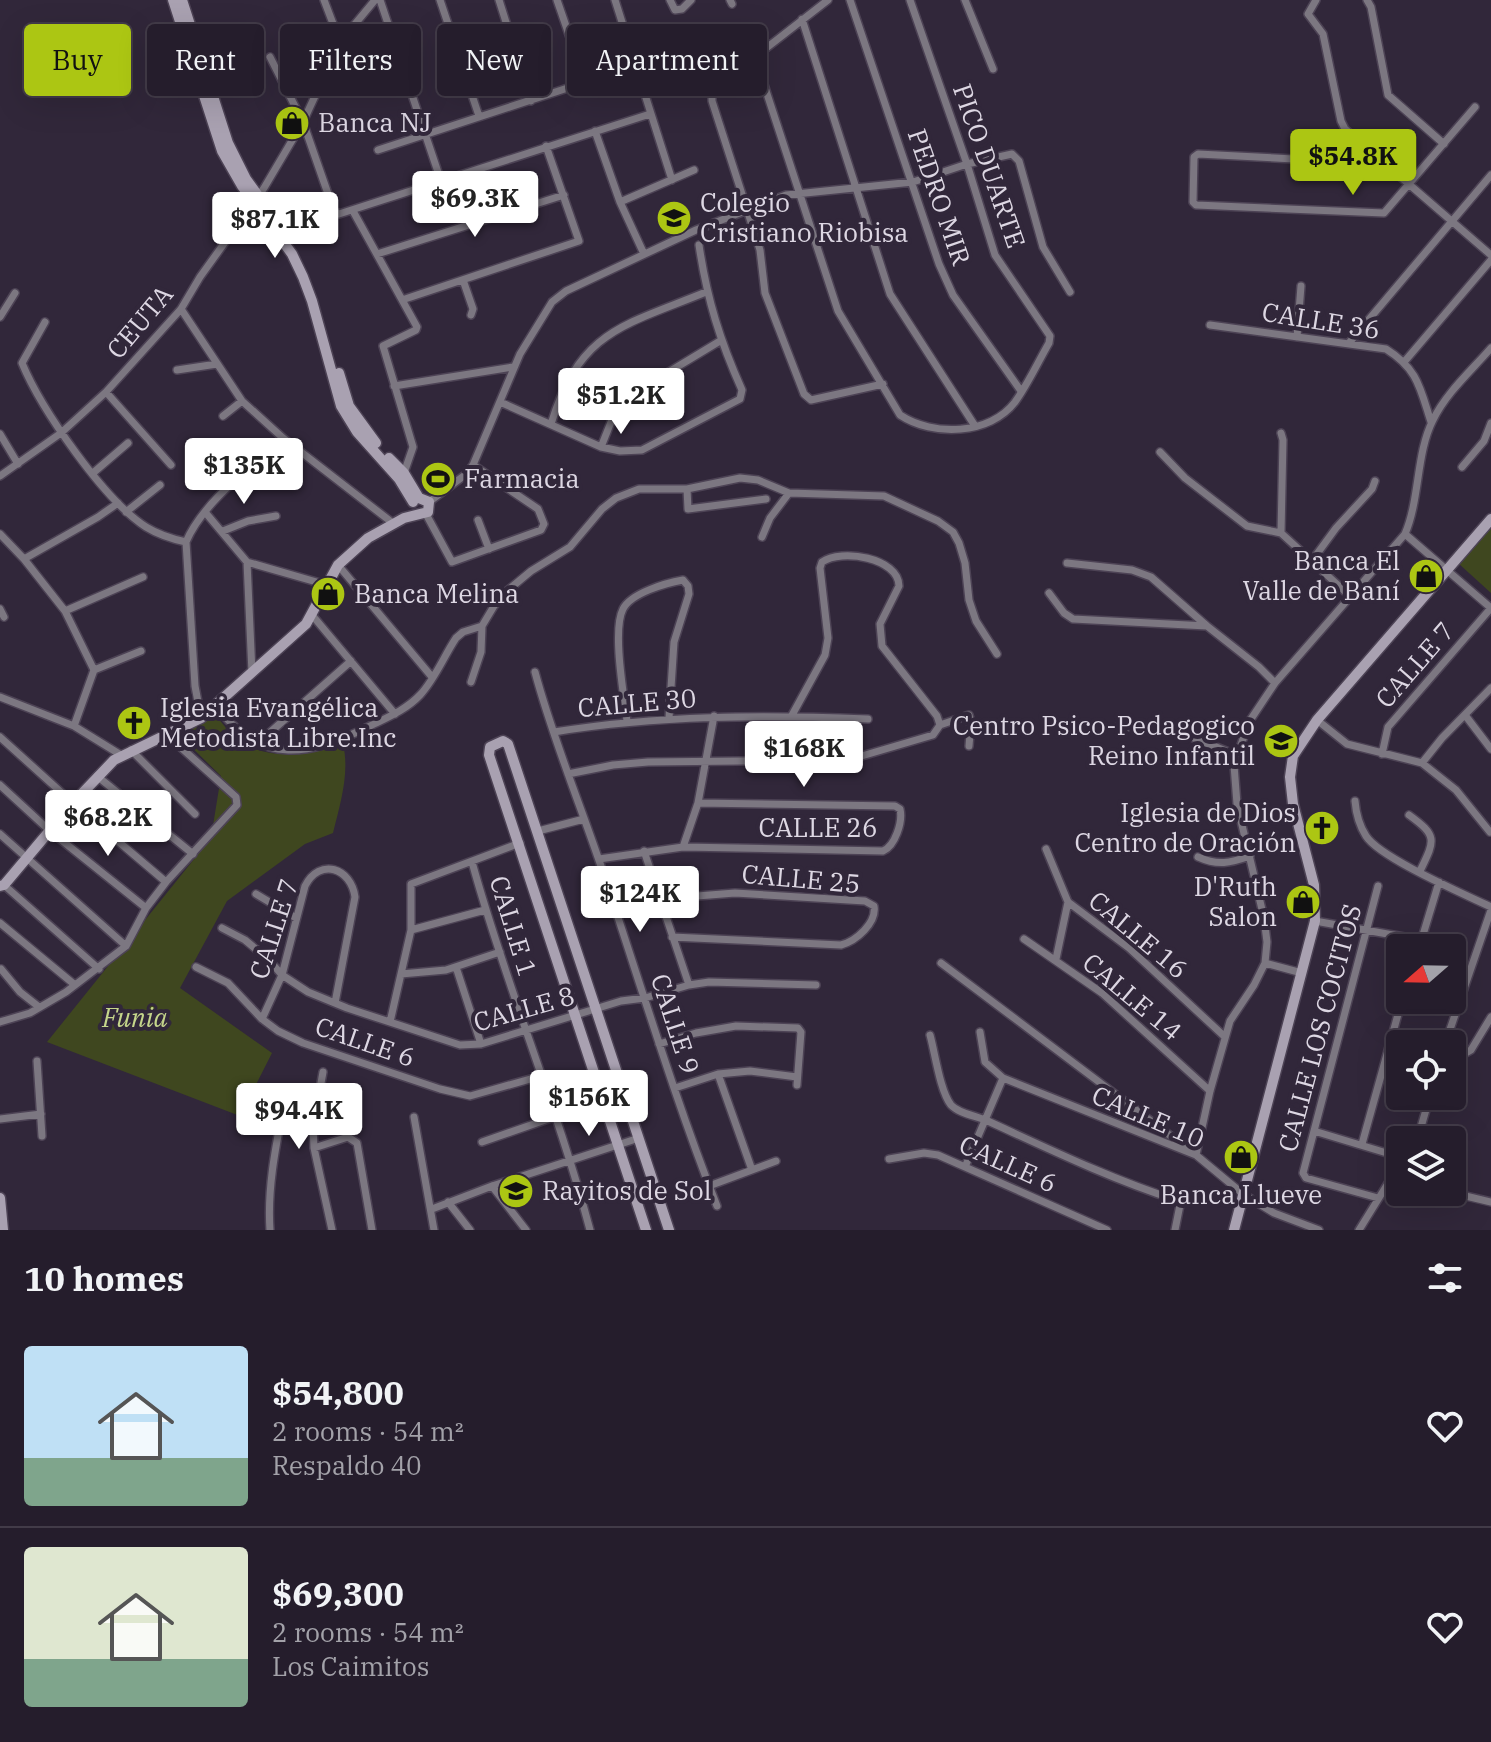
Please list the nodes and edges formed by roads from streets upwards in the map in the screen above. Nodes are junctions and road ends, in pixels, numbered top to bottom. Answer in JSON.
{"nodes":[{"id":1,"x":173,"y":0,"type":"edge"},
{"id":2,"x":182,"y":0,"type":"edge"},
{"id":3,"x":324,"y":0,"type":"edge"},
{"id":4,"x":378,"y":0,"type":"edge"},
{"id":5,"x":440,"y":0,"type":"edge"},
{"id":6,"x":499,"y":0,"type":"edge"},
{"id":7,"x":557,"y":0,"type":"edge"},
{"id":8,"x":615,"y":0,"type":"edge"},
{"id":9,"x":670,"y":0,"type":"edge"},
{"id":10,"x":691,"y":0,"type":"edge"},
{"id":11,"x":828,"y":0,"type":"edge"},
{"id":12,"x":850,"y":0,"type":"edge"},
{"id":13,"x":910,"y":0,"type":"edge"},
{"id":14,"x":965,"y":0,"type":"edge"},
{"id":15,"x":1316,"y":0,"type":"edge"},
{"id":16,"x":1367,"y":0,"type":"edge"},
{"id":17,"x":802,"y":19,"type":"junction"},
{"id":18,"x":333,"y":24,"type":"edge"},
{"id":19,"x":356,"y":24,"type":"edge"},
{"id":20,"x":767,"y":47,"type":"edge"},
{"id":21,"x":270,"y":57,"type":"dead end"},
{"id":22,"x":993,"y":69,"type":"dead end"},
{"id":23,"x":767,"y":94,"type":"edge"},
{"id":24,"x":315,"y":96,"type":"edge"},
{"id":25,"x":712,"y":96,"type":"edge"},
{"id":26,"x":531,"y":101,"type":"junction"},
{"id":27,"x":1475,"y":107,"type":"dead end"},
{"id":28,"x":650,"y":114,"type":"junction"},
{"id":29,"x":479,"y":116,"type":"junction"},
{"id":30,"x":303,"y":122,"type":"junction"},
{"id":31,"x":595,"y":131,"type":"junction"},
{"id":32,"x":426,"y":134,"type":"junction"},
{"id":33,"x":1444,"y":144,"type":"junction"},
{"id":34,"x":546,"y":146,"type":"junction"},
{"id":35,"x":1368,"y":149,"type":"junction"},
{"id":36,"x":378,"y":150,"type":"dead end"},
{"id":37,"x":967,"y":164,"type":"junction"},
{"id":38,"x":694,"y":170,"type":"dead end"},
{"id":39,"x":1491,"y":175,"type":"edge"},
{"id":40,"x":672,"y":180,"type":"junction"},
{"id":41,"x":441,"y":181,"type":"junction"},
{"id":42,"x":913,"y":182,"type":"junction"},
{"id":43,"x":1410,"y":183,"type":"junction"},
{"id":44,"x":856,"y":189,"type":"junction"},
{"id":45,"x":799,"y":192,"type":"junction"},
{"id":46,"x":564,"y":195,"type":"junction"},
{"id":47,"x":256,"y":198,"type":"junction"},
{"id":48,"x":620,"y":202,"type":"junction"},
{"id":49,"x":746,"y":210,"type":"junction"},
{"id":50,"x":353,"y":211,"type":"junction"},
{"id":51,"x":1450,"y":220,"type":"junction"},
{"id":52,"x":699,"y":245,"type":"dead end"},
{"id":53,"x":377,"y":254,"type":"junction"},
{"id":54,"x":644,"y":254,"type":"junction"},
{"id":55,"x":1491,"y":257,"type":"edge"},
{"id":56,"x":463,"y":280,"type":"junction"},
{"id":57,"x":1301,"y":286,"type":"dead end"},
{"id":58,"x":706,"y":292,"type":"junction"},
{"id":59,"x":1070,"y":292,"type":"dead end"},
{"id":60,"x":15,"y":293,"type":"dead end"},
{"id":61,"x":402,"y":300,"type":"junction"},
{"id":62,"x":181,"y":309,"type":"junction"},
{"id":63,"x":471,"y":315,"type":"dead end"},
{"id":64,"x":0,"y":317,"type":"edge"},
{"id":65,"x":45,"y":322,"type":"dead end"},
{"id":66,"x":1210,"y":325,"type":"dead end"},
{"id":67,"x":1297,"y":337,"type":"junction"},
{"id":68,"x":720,"y":341,"type":"junction"},
{"id":69,"x":1349,"y":343,"type":"junction"},
{"id":70,"x":1491,"y":348,"type":"edge"},
{"id":71,"x":1405,"y":361,"type":"junction"},
{"id":72,"x":217,"y":364,"type":"junction"},
{"id":73,"x":513,"y":367,"type":"junction"},
{"id":74,"x":177,"y":370,"type":"dead end"},
{"id":75,"x":883,"y":384,"type":"junction"},
{"id":76,"x":394,"y":386,"type":"junction"},
{"id":77,"x":1021,"y":391,"type":"junction"},
{"id":78,"x":106,"y":392,"type":"junction"},
{"id":79,"x":242,"y":401,"type":"junction"},
{"id":80,"x":500,"y":402,"type":"junction"},
{"id":81,"x":223,"y":416,"type":"dead end"},
{"id":82,"x":1431,"y":422,"type":"junction"},
{"id":83,"x":1491,"y":423,"type":"edge"},
{"id":84,"x":551,"y":424,"type":"junction"},
{"id":85,"x":975,"y":426,"type":"junction"},
{"id":86,"x":61,"y":433,"type":"junction"},
{"id":87,"x":1281,"y":433,"type":"dead end"},
{"id":88,"x":0,"y":434,"type":"edge"},
{"id":89,"x":283,"y":438,"type":"junction"},
{"id":90,"x":1484,"y":441,"type":"junction"},
{"id":91,"x":128,"y":443,"type":"dead end"},
{"id":92,"x":601,"y":447,"type":"junction"},
{"id":93,"x":1491,"y":448,"type":"edge"},
{"id":94,"x":1160,"y":452,"type":"dead end"},
{"id":95,"x":18,"y":464,"type":"junction"},
{"id":96,"x":171,"y":465,"type":"dead end"},
{"id":97,"x":473,"y":465,"type":"junction"},
{"id":98,"x":1462,"y":467,"type":"dead end"},
{"id":99,"x":93,"y":473,"type":"junction"},
{"id":100,"x":404,"y":473,"type":"junction"},
{"id":101,"x":0,"y":476,"type":"edge"},
{"id":102,"x":1375,"y":481,"type":"dead end"},
{"id":103,"x":160,"y":485,"type":"dead end"},
{"id":104,"x":687,"y":489,"type":"junction"},
{"id":105,"x":789,"y":493,"type":"junction"},
{"id":106,"x":766,"y":499,"type":"dead end"},
{"id":107,"x":418,"y":501,"type":"junction"},
{"id":108,"x":118,"y":503,"type":"junction"},
{"id":109,"x":126,"y":512,"type":"junction"},
{"id":110,"x":205,"y":512,"type":"junction"},
{"id":111,"x":423,"y":514,"type":"junction"},
{"id":112,"x":276,"y":516,"type":"dead end"},
{"id":113,"x":1491,"y":519,"type":"edge"},
{"id":114,"x":478,"y":520,"type":"dead end"},
{"id":115,"x":399,"y":521,"type":"junction"},
{"id":116,"x":223,"y":531,"type":"junction"},
{"id":117,"x":1281,"y":533,"type":"junction"},
{"id":118,"x":0,"y":534,"type":"edge"},
{"id":119,"x":1405,"y":534,"type":"junction"},
{"id":120,"x":762,"y":537,"type":"dead end"},
{"id":121,"x":186,"y":542,"type":"junction"},
{"id":122,"x":489,"y":549,"type":"junction"},
{"id":123,"x":24,"y":559,"type":"junction"},
{"id":124,"x":247,"y":562,"type":"junction"},
{"id":125,"x":1311,"y":562,"type":"junction"},
{"id":126,"x":1067,"y":563,"type":"dead end"},
{"id":127,"x":338,"y":565,"type":"junction"},
{"id":128,"x":1446,"y":570,"type":"junction"},
{"id":129,"x":143,"y":577,"type":"dead end"},
{"id":130,"x":327,"y":585,"type":"junction"},
{"id":131,"x":1049,"y":593,"type":"dead end"},
{"id":132,"x":1351,"y":597,"type":"junction"},
{"id":133,"x":1491,"y":608,"type":"edge"},
{"id":134,"x":65,"y":611,"type":"junction"},
{"id":135,"x":312,"y":615,"type":"junction"},
{"id":136,"x":482,"y":626,"type":"junction"},
{"id":137,"x":1207,"y":626,"type":"junction"},
{"id":138,"x":141,"y":651,"type":"dead end"},
{"id":139,"x":997,"y":654,"type":"dead end"},
{"id":140,"x":351,"y":661,"type":"junction"},
{"id":141,"x":94,"y":670,"type":"junction"},
{"id":142,"x":535,"y":672,"type":"dead end"},
{"id":143,"x":252,"y":673,"type":"junction"},
{"id":144,"x":432,"y":677,"type":"junction"},
{"id":145,"x":471,"y":682,"type":"dead end"},
{"id":146,"x":1275,"y":683,"type":"junction"},
{"id":147,"x":1491,"y":688,"type":"edge"},
{"id":148,"x":0,"y":697,"type":"edge"},
{"id":149,"x":216,"y":706,"type":"junction"},
{"id":150,"x":395,"y":714,"type":"junction"},
{"id":151,"x":1465,"y":715,"type":"junction"},
{"id":152,"x":714,"y":716,"type":"junction"},
{"id":153,"x":791,"y":717,"type":"junction"},
{"id":154,"x":201,"y":718,"type":"junction"},
{"id":155,"x":669,"y":718,"type":"junction"},
{"id":156,"x":868,"y":719,"type":"dead end"},
{"id":157,"x":1317,"y":720,"type":"junction"},
{"id":158,"x":627,"y":721,"type":"junction"},
{"id":159,"x":940,"y":725,"type":"junction"},
{"id":160,"x":74,"y":726,"type":"junction"},
{"id":161,"x":1117,"y":727,"type":"dead end"},
{"id":162,"x":554,"y":732,"type":"junction"},
{"id":163,"x":167,"y":735,"type":"junction"},
{"id":164,"x":0,"y":737,"type":"edge"},
{"id":165,"x":258,"y":743,"type":"junction"},
{"id":166,"x":969,"y":746,"type":"dead end"},
{"id":167,"x":1491,"y":749,"type":"edge"},
{"id":168,"x":126,"y":753,"type":"junction"},
{"id":169,"x":1382,"y":754,"type":"junction"},
{"id":170,"x":1236,"y":755,"type":"junction"},
{"id":171,"x":706,"y":759,"type":"junction"},
{"id":172,"x":1422,"y":763,"type":"junction"},
{"id":173,"x":568,"y":774,"type":"junction"},
{"id":174,"x":97,"y":776,"type":"junction"},
{"id":175,"x":0,"y":785,"type":"edge"},
{"id":176,"x":1355,"y":801,"type":"dead end"},
{"id":177,"x":73,"y":803,"type":"junction"},
{"id":178,"x":698,"y":803,"type":"junction"},
{"id":179,"x":195,"y":814,"type":"dead end"},
{"id":180,"x":1409,"y":815,"type":"dead end"},
{"id":181,"x":584,"y":819,"type":"junction"},
{"id":182,"x":50,"y":831,"type":"junction"},
{"id":183,"x":538,"y":831,"type":"junction"},
{"id":184,"x":1490,"y":832,"type":"edge"},
{"id":185,"x":0,"y":834,"type":"edge"},
{"id":186,"x":520,"y":843,"type":"junction"},
{"id":187,"x":683,"y":847,"type":"junction"},
{"id":188,"x":1046,"y":849,"type":"dead end"},
{"id":189,"x":644,"y":851,"type":"junction"},
{"id":190,"x":193,"y":854,"type":"junction"},
{"id":191,"x":1250,"y":856,"type":"junction"},
{"id":192,"x":1198,"y":857,"type":"dead end"},
{"id":193,"x":28,"y":858,"type":"junction"},
{"id":194,"x":599,"y":859,"type":"junction"},
{"id":195,"x":472,"y":862,"type":"junction"},
{"id":196,"x":1420,"y":871,"type":"junction"},
{"id":197,"x":166,"y":882,"type":"junction"},
{"id":198,"x":1439,"y":882,"type":"junction"},
{"id":199,"x":1,"y":885,"type":"edge"},
{"id":200,"x":1378,"y":886,"type":"dead end"},
{"id":201,"x":256,"y":894,"type":"dead end"},
{"id":202,"x":659,"y":899,"type":"junction"},
{"id":203,"x":1068,"y":902,"type":"junction"},
{"id":204,"x":146,"y":908,"type":"junction"},
{"id":205,"x":1491,"y":908,"type":"edge"},
{"id":206,"x":485,"y":910,"type":"junction"},
{"id":207,"x":296,"y":918,"type":"junction"},
{"id":208,"x":1315,"y":921,"type":"junction"},
{"id":209,"x":0,"y":923,"type":"edge"},
{"id":210,"x":222,"y":928,"type":"dead end"},
{"id":211,"x":411,"y":930,"type":"junction"},
{"id":212,"x":1366,"y":930,"type":"junction"},
{"id":213,"x":1423,"y":934,"type":"edge"},
{"id":214,"x":1386,"y":935,"type":"edge"},
{"id":215,"x":672,"y":937,"type":"junction"},
{"id":216,"x":1024,"y":939,"type":"dead end"},
{"id":217,"x":126,"y":946,"type":"junction"},
{"id":218,"x":500,"y":952,"type":"junction"},
{"id":219,"x":1056,"y":959,"type":"junction"},
{"id":220,"x":941,"y":963,"type":"dead end"},
{"id":221,"x":1265,"y":963,"type":"junction"},
{"id":222,"x":196,"y":967,"type":"dead end"},
{"id":223,"x":456,"y":967,"type":"junction"},
{"id":224,"x":1,"y":969,"type":"edge"},
{"id":225,"x":99,"y":969,"type":"junction"},
{"id":226,"x":1302,"y":973,"type":"junction"},
{"id":227,"x":401,"y":974,"type":"junction"},
{"id":228,"x":282,"y":975,"type":"junction"},
{"id":229,"x":75,"y":985,"type":"junction"},
{"id":230,"x":689,"y":985,"type":"junction"},
{"id":231,"x":816,"y":985,"type":"dead end"},
{"id":232,"x":645,"y":998,"type":"junction"},
{"id":233,"x":335,"y":1003,"type":"junction"},
{"id":234,"x":39,"y":1007,"type":"junction"},
{"id":235,"x":597,"y":1009,"type":"junction"},
{"id":236,"x":575,"y":1014,"type":"junction"},
{"id":237,"x":1398,"y":1014,"type":"edge"},
{"id":238,"x":1491,"y":1017,"type":"edge"},
{"id":239,"x":262,"y":1019,"type":"junction"},
{"id":240,"x":0,"y":1022,"type":"edge"},
{"id":241,"x":390,"y":1022,"type":"junction"},
{"id":242,"x":1450,"y":1030,"type":"edge"},
{"id":243,"x":525,"y":1031,"type":"junction"},
{"id":244,"x":980,"y":1032,"type":"dead end"},
{"id":245,"x":930,"y":1035,"type":"dead end"},
{"id":246,"x":1225,"y":1037,"type":"junction"},
{"id":247,"x":481,"y":1044,"type":"junction"},
{"id":248,"x":659,"y":1044,"type":"junction"},
{"id":249,"x":1466,"y":1053,"type":"edge"},
{"id":250,"x":37,"y":1061,"type":"dead end"},
{"id":251,"x":323,"y":1072,"type":"dead end"},
{"id":252,"x":718,"y":1074,"type":"junction"},
{"id":253,"x":541,"y":1076,"type":"junction"},
{"id":254,"x":1003,"y":1078,"type":"junction"},
{"id":255,"x":675,"y":1088,"type":"junction"},
{"id":256,"x":1210,"y":1091,"type":"junction"},
{"id":257,"x":284,"y":1104,"type":"dead end"},
{"id":258,"x":41,"y":1114,"type":"junction"},
{"id":259,"x":414,"y":1117,"type":"dead end"},
{"id":260,"x":554,"y":1117,"type":"junction"},
{"id":261,"x":0,"y":1119,"type":"edge"},
{"id":262,"x":985,"y":1119,"type":"junction"},
{"id":263,"x":1314,"y":1131,"type":"junction"},
{"id":264,"x":42,"y":1136,"type":"dead end"},
{"id":265,"x":639,"y":1138,"type":"junction"},
{"id":266,"x":482,"y":1142,"type":"dead end"},
{"id":267,"x":619,"y":1144,"type":"junction"},
{"id":268,"x":1362,"y":1144,"type":"junction"},
{"id":269,"x":314,"y":1148,"type":"junction"},
{"id":270,"x":1386,"y":1152,"type":"edge"},
{"id":271,"x":1196,"y":1155,"type":"junction"},
{"id":272,"x":889,"y":1159,"type":"dead end"},
{"id":273,"x":569,"y":1161,"type":"junction"},
{"id":274,"x":776,"y":1161,"type":"dead end"},
{"id":275,"x":965,"y":1167,"type":"junction"},
{"id":276,"x":752,"y":1170,"type":"junction"},
{"id":277,"x":492,"y":1186,"type":"junction"},
{"id":278,"x":709,"y":1186,"type":"junction"},
{"id":279,"x":1386,"y":1190,"type":"edge"},
{"id":280,"x":1243,"y":1194,"type":"junction"},
{"id":281,"x":1466,"y":1196,"type":"edge"},
{"id":282,"x":1378,"y":1198,"type":"junction"},
{"id":283,"x":448,"y":1202,"type":"junction"},
{"id":284,"x":1491,"y":1202,"type":"edge"},
{"id":285,"x":0,"y":1206,"type":"edge"},
{"id":286,"x":717,"y":1206,"type":"dead end"},
{"id":287,"x":432,"y":1209,"type":"junction"},
{"id":288,"x":1089,"y":1226,"type":"edge"},
{"id":289,"x":3,"y":1230,"type":"edge"},
{"id":290,"x":270,"y":1230,"type":"edge"},
{"id":291,"x":332,"y":1230,"type":"edge"},
{"id":292,"x":372,"y":1230,"type":"edge"},
{"id":293,"x":434,"y":1230,"type":"edge"},
{"id":294,"x":470,"y":1230,"type":"edge"},
{"id":295,"x":526,"y":1230,"type":"edge"},
{"id":296,"x":590,"y":1230,"type":"edge"},
{"id":297,"x":646,"y":1230,"type":"edge"},
{"id":298,"x":669,"y":1230,"type":"edge"},
{"id":299,"x":1107,"y":1230,"type":"edge"},
{"id":300,"x":1175,"y":1230,"type":"edge"},
{"id":301,"x":1234,"y":1230,"type":"edge"},
{"id":302,"x":1319,"y":1230,"type":"edge"},
{"id":303,"x":1359,"y":1230,"type":"edge"}],
"edges":[{"from":1,"to":47,"type":"street"},
{"from":2,"to":47,"type":"street"},
{"from":3,"to":18,"type":"street"},
{"from":4,"to":19,"type":"street","name":"CEUTA"},
{"from":4,"to":32,"type":"street"},
{"from":5,"to":29,"type":"street"},
{"from":6,"to":26,"type":"street"},
{"from":7,"to":26,"type":"street"},
{"from":8,"to":28,"type":"street"},
{"from":9,"to":10,"type":"street"},
{"from":11,"to":17,"type":"street"},
{"from":12,"to":42,"type":"street","name":"PEDRO MIR"},
{"from":13,"to":37,"type":"street","name":"PICO DUARTE"},
{"from":14,"to":22,"type":"street"},
{"from":15,"to":35,"type":"street"},
{"from":16,"to":33,"type":"street"},
{"from":17,"to":20,"type":"street"},
{"from":17,"to":44,"type":"street"},
{"from":21,"to":30,"type":"street"},
{"from":23,"to":45,"type":"street"},
{"from":24,"to":30,"type":"street","name":"CEUTA"},
{"from":25,"to":49,"type":"street"},
{"from":26,"to":29,"type":"street"},
{"from":27,"to":33,"type":"street"},
{"from":28,"to":31,"type":"street"},
{"from":28,"to":40,"type":"street"},
{"from":29,"to":32,"type":"street"},
{"from":30,"to":47,"type":"street","name":"CEUTA"},
{"from":30,"to":50,"type":"street"},
{"from":31,"to":34,"type":"street"},
{"from":31,"to":48,"type":"street"},
{"from":32,"to":36,"type":"street"},
{"from":32,"to":41,"type":"street"},
{"from":33,"to":43,"type":"street"},
{"from":34,"to":41,"type":"street"},
{"from":34,"to":46,"type":"street"},
{"from":35,"to":43,"type":"street"},
{"from":35,"to":43,"type":"street"},
{"from":37,"to":42,"type":"street"},
{"from":37,"to":59,"type":"street"},
{"from":37,"to":77,"type":"street","name":"PICO DUARTE"},
{"from":38,"to":40,"type":"street"},
{"from":39,"to":51,"type":"street"},
{"from":40,"to":48,"type":"street"},
{"from":41,"to":50,"type":"street"},
{"from":42,"to":44,"type":"street"},
{"from":42,"to":77,"type":"street","name":"PEDRO MIR"},
{"from":43,"to":51,"type":"street"},
{"from":44,"to":45,"type":"street"},
{"from":44,"to":85,"type":"street"},
{"from":45,"to":49,"type":"street"},
{"from":45,"to":75,"type":"street"},
{"from":46,"to":53,"type":"street"},
{"from":46,"to":56,"type":"street"},
{"from":47,"to":62,"type":"street","name":"CEUTA"},
{"from":47,"to":100,"type":"street"},
{"from":47,"to":107,"type":"street"},
{"from":48,"to":54,"type":"street"},
{"from":49,"to":54,"type":"street"},
{"from":49,"to":75,"type":"street"},
{"from":50,"to":53,"type":"street"},
{"from":51,"to":55,"type":"street"},
{"from":51,"to":69,"type":"street"},
{"from":52,"to":58,"type":"street"},
{"from":53,"to":61,"type":"street"},
{"from":54,"to":73,"type":"street"},
{"from":55,"to":71,"type":"street"},
{"from":56,"to":61,"type":"street"},
{"from":56,"to":63,"type":"street"},
{"from":57,"to":67,"type":"street"},
{"from":58,"to":68,"type":"street"},
{"from":58,"to":84,"type":"street"},
{"from":60,"to":64,"type":"street"},
{"from":61,"to":76,"type":"street"},
{"from":62,"to":72,"type":"street"},
{"from":62,"to":78,"type":"street","name":"CEUTA"},
{"from":65,"to":86,"type":"street"},
{"from":66,"to":67,"type":"street","name":"CALLE 36"},
{"from":67,"to":69,"type":"street","name":"CALLE 36"},
{"from":68,"to":92,"type":"street"},
{"from":68,"to":92,"type":"street"},
{"from":69,"to":71,"type":"street","name":"CALLE 36"},
{"from":70,"to":82,"type":"street"},
{"from":71,"to":82,"type":"street","name":"CALLE 36"},
{"from":72,"to":74,"type":"street"},
{"from":72,"to":79,"type":"street"},
{"from":73,"to":76,"type":"street"},
{"from":73,"to":80,"type":"street"},
{"from":75,"to":85,"type":"street"},
{"from":76,"to":100,"type":"street"},
{"from":77,"to":85,"type":"street"},
{"from":78,"to":86,"type":"street","name":"CEUTA"},
{"from":78,"to":96,"type":"street"},
{"from":79,"to":81,"type":"street"},
{"from":79,"to":89,"type":"street"},
{"from":80,"to":84,"type":"street"},
{"from":80,"to":97,"type":"street"},
{"from":82,"to":119,"type":"street"},
{"from":83,"to":90,"type":"street"},
{"from":84,"to":92,"type":"street"},
{"from":86,"to":95,"type":"street","name":"CEUTA"},
{"from":86,"to":99,"type":"street"},
{"from":87,"to":117,"type":"street"},
{"from":88,"to":95,"type":"street"},
{"from":89,"to":110,"type":"street"},
{"from":89,"to":115,"type":"street"},
{"from":90,"to":93,"type":"street"},
{"from":90,"to":98,"type":"street"},
{"from":91,"to":99,"type":"street"},
{"from":94,"to":117,"type":"street"},
{"from":95,"to":101,"type":"street","name":"CEUTA"},
{"from":97,"to":107,"type":"street"},
{"from":97,"to":122,"type":"street"},
{"from":99,"to":108,"type":"street"},
{"from":100,"to":107,"type":"street"},
{"from":102,"to":125,"type":"street"},
{"from":103,"to":109,"type":"street"},
{"from":104,"to":105,"type":"street"},
{"from":104,"to":106,"type":"street"},
{"from":104,"to":136,"type":"street"},
{"from":105,"to":120,"type":"street"},
{"from":105,"to":139,"type":"street"},
{"from":107,"to":111,"type":"street"},
{"from":107,"to":111,"type":"street"},
{"from":107,"to":115,"type":"street"},
{"from":108,"to":109,"type":"street"},
{"from":108,"to":123,"type":"street"},
{"from":109,"to":121,"type":"street"},
{"from":110,"to":116,"type":"street"},
{"from":110,"to":121,"type":"street"},
{"from":111,"to":115,"type":"street"},
{"from":111,"to":122,"type":"street"},
{"from":112,"to":116,"type":"street"},
{"from":113,"to":128,"type":"street"},
{"from":114,"to":122,"type":"street"},
{"from":115,"to":127,"type":"street"},
{"from":116,"to":124,"type":"street"},
{"from":117,"to":125,"type":"street"},
{"from":118,"to":123,"type":"street"},
{"from":119,"to":128,"type":"street"},
{"from":119,"to":132,"type":"street"},
{"from":121,"to":154,"type":"street"},
{"from":123,"to":134,"type":"street"},
{"from":124,"to":130,"type":"street"},
{"from":124,"to":143,"type":"street"},
{"from":125,"to":132,"type":"street"},
{"from":126,"to":137,"type":"street"},
{"from":127,"to":130,"type":"street"},
{"from":127,"to":144,"type":"street"},
{"from":128,"to":133,"type":"street"},
{"from":128,"to":157,"type":"street"},
{"from":129,"to":134,"type":"street"},
{"from":130,"to":135,"type":"street"},
{"from":131,"to":137,"type":"street"},
{"from":132,"to":146,"type":"street"},
{"from":133,"to":169,"type":"street","name":"CALLE 7"},
{"from":134,"to":141,"type":"street"},
{"from":135,"to":140,"type":"street"},
{"from":135,"to":143,"type":"street"},
{"from":136,"to":144,"type":"street"},
{"from":136,"to":145,"type":"street"},
{"from":137,"to":146,"type":"street"},
{"from":138,"to":141,"type":"street"},
{"from":140,"to":150,"type":"street"},
{"from":140,"to":165,"type":"street"},
{"from":141,"to":160,"type":"street"},
{"from":142,"to":162,"type":"street","name":"CALLE 9"},
{"from":143,"to":149,"type":"street"},
{"from":144,"to":150,"type":"street"},
{"from":146,"to":170,"type":"street"},
{"from":147,"to":151,"type":"street"},
{"from":148,"to":160,"type":"street"},
{"from":149,"to":154,"type":"street"},
{"from":149,"to":165,"type":"street"},
{"from":150,"to":165,"type":"street"},
{"from":151,"to":167,"type":"street"},
{"from":151,"to":172,"type":"street"},
{"from":152,"to":153,"type":"street","name":"CALLE 30"},
{"from":152,"to":155,"type":"street","name":"CALLE 30"},
{"from":152,"to":171,"type":"street"},
{"from":153,"to":156,"type":"street","name":"CALLE 30"},
{"from":153,"to":159,"type":"street"},
{"from":154,"to":163,"type":"street"},
{"from":155,"to":158,"type":"street","name":"CALLE 30"},
{"from":155,"to":158,"type":"street"},
{"from":157,"to":169,"type":"street"},
{"from":157,"to":208,"type":"street"},
{"from":158,"to":162,"type":"street","name":"CALLE 30"},
{"from":159,"to":166,"type":"street"},
{"from":159,"to":171,"type":"street"},
{"from":160,"to":168,"type":"street"},
{"from":161,"to":170,"type":"street"},
{"from":162,"to":173,"type":"street","name":"CALLE 9"},
{"from":163,"to":168,"type":"street"},
{"from":163,"to":190,"type":"street"},
{"from":164,"to":177,"type":"street"},
{"from":168,"to":174,"type":"street"},
{"from":168,"to":179,"type":"street"},
{"from":169,"to":172,"type":"street"},
{"from":170,"to":191,"type":"street"},
{"from":171,"to":173,"type":"street"},
{"from":171,"to":178,"type":"street"},
{"from":172,"to":184,"type":"street"},
{"from":173,"to":181,"type":"street","name":"CALLE 9"},
{"from":174,"to":177,"type":"street"},
{"from":174,"to":190,"type":"street"},
{"from":175,"to":182,"type":"street"},
{"from":176,"to":196,"type":"street"},
{"from":177,"to":182,"type":"street"},
{"from":177,"to":197,"type":"street"},
{"from":178,"to":187,"type":"street"},
{"from":178,"to":187,"type":"street","name":"CALLE 26"},
{"from":180,"to":196,"type":"street"},
{"from":181,"to":183,"type":"street"},
{"from":181,"to":194,"type":"street","name":"CALLE 9"},
{"from":182,"to":193,"type":"street"},
{"from":182,"to":204,"type":"street"},
{"from":183,"to":186,"type":"street"},
{"from":183,"to":235,"type":"street"},
{"from":185,"to":193,"type":"street"},
{"from":186,"to":195,"type":"street"},
{"from":186,"to":236,"type":"street"},
{"from":187,"to":189,"type":"street","name":"CALLE 26"},
{"from":188,"to":203,"type":"street","name":"CALLE 16"},
{"from":189,"to":194,"type":"street","name":"CALLE 26"},
{"from":189,"to":202,"type":"street"},
{"from":190,"to":197,"type":"street"},
{"from":191,"to":192,"type":"street"},
{"from":191,"to":221,"type":"street"},
{"from":193,"to":199,"type":"street"},
{"from":193,"to":217,"type":"street"},
{"from":194,"to":232,"type":"street","name":"CALLE 9"},
{"from":195,"to":206,"type":"street","name":"CALLE 1"},
{"from":195,"to":211,"type":"street"},
{"from":196,"to":198,"type":"street"},
{"from":197,"to":204,"type":"street"},
{"from":198,"to":205,"type":"street"},
{"from":198,"to":213,"type":"street"},
{"from":199,"to":225,"type":"street"},
{"from":200,"to":212,"type":"street","name":"CALLE LOS COCITOS"},
{"from":201,"to":207,"type":"street"},
{"from":202,"to":215,"type":"street"},
{"from":202,"to":215,"type":"street","name":"CALLE 25"},
{"from":203,"to":219,"type":"street"},
{"from":203,"to":246,"type":"street","name":"CALLE 16"},
{"from":204,"to":217,"type":"street"},
{"from":205,"to":242,"type":"street"},
{"from":206,"to":211,"type":"street"},
{"from":206,"to":218,"type":"street","name":"CALLE 1"},
{"from":207,"to":228,"type":"street","name":"CALLE 7"},
{"from":207,"to":233,"type":"street","name":"CALLE 7"},
{"from":208,"to":212,"type":"street"},
{"from":208,"to":226,"type":"street"},
{"from":209,"to":229,"type":"street"},
{"from":210,"to":228,"type":"street","name":"CALLE 8"},
{"from":211,"to":227,"type":"street"},
{"from":212,"to":214,"type":"street"},
{"from":212,"to":263,"type":"street","name":"CALLE LOS COCITOS"},
{"from":215,"to":230,"type":"street"},
{"from":216,"to":219,"type":"street","name":"CALLE 14"},
{"from":217,"to":225,"type":"street"},
{"from":218,"to":223,"type":"street"},
{"from":218,"to":243,"type":"street","name":"CALLE 1"},
{"from":219,"to":256,"type":"street","name":"CALLE 14"},
{"from":220,"to":271,"type":"street"},
{"from":221,"to":226,"type":"street"},
{"from":221,"to":246,"type":"street"},
{"from":222,"to":239,"type":"street","name":"CALLE 6"},
{"from":223,"to":227,"type":"street"},
{"from":223,"to":247,"type":"street"},
{"from":224,"to":234,"type":"street"},
{"from":225,"to":229,"type":"street"},
{"from":226,"to":280,"type":"street"},
{"from":227,"to":241,"type":"street"},
{"from":228,"to":233,"type":"street","name":"CALLE 8"},
{"from":228,"to":239,"type":"street","name":"CALLE 7"},
{"from":229,"to":234,"type":"street"},
{"from":230,"to":231,"type":"street","name":"CALLE 8"},
{"from":230,"to":232,"type":"street","name":"CALLE 8"},
{"from":232,"to":235,"type":"street","name":"CALLE 8"},
{"from":232,"to":248,"type":"street","name":"CALLE 9"},
{"from":233,"to":241,"type":"street","name":"CALLE 8"},
{"from":234,"to":240,"type":"street"},
{"from":235,"to":236,"type":"street","name":"CALLE 8"},
{"from":235,"to":265,"type":"street"},
{"from":236,"to":243,"type":"street","name":"CALLE 8"},
{"from":236,"to":267,"type":"street"},
{"from":237,"to":268,"type":"street"},
{"from":238,"to":249,"type":"street"},
{"from":239,"to":253,"type":"street","name":"CALLE 6"},
{"from":241,"to":247,"type":"street","name":"CALLE 8"},
{"from":243,"to":247,"type":"street","name":"CALLE 8"},
{"from":243,"to":253,"type":"street","name":"CALLE 1"},
{"from":244,"to":254,"type":"street"},
{"from":245,"to":262,"type":"street"},
{"from":246,"to":256,"type":"street"},
{"from":248,"to":252,"type":"street"},
{"from":248,"to":255,"type":"street","name":"CALLE 9"},
{"from":250,"to":258,"type":"street"},
{"from":251,"to":269,"type":"street"},
{"from":252,"to":255,"type":"street"},
{"from":252,"to":276,"type":"street"},
{"from":253,"to":260,"type":"street","name":"CALLE 1"},
{"from":254,"to":262,"type":"street"},
{"from":254,"to":271,"type":"street","name":"CALLE 10"},
{"from":255,"to":278,"type":"street","name":"CALLE 9"},
{"from":256,"to":271,"type":"street"},
{"from":257,"to":290,"type":"street"},
{"from":258,"to":261,"type":"street"},
{"from":258,"to":264,"type":"street"},
{"from":259,"to":287,"type":"street"},
{"from":260,"to":266,"type":"street"},
{"from":260,"to":273,"type":"street","name":"CALLE 1"},
{"from":262,"to":275,"type":"street"},
{"from":262,"to":300,"type":"street"},
{"from":263,"to":268,"type":"street"},
{"from":263,"to":282,"type":"street","name":"CALLE LOS COCITOS"},
{"from":265,"to":267,"type":"street"},
{"from":265,"to":298,"type":"street"},
{"from":267,"to":273,"type":"street"},
{"from":267,"to":297,"type":"street"},
{"from":268,"to":270,"type":"street"},
{"from":269,"to":291,"type":"street"},
{"from":269,"to":292,"type":"street"},
{"from":271,"to":280,"type":"street","name":"CALLE 10"},
{"from":272,"to":275,"type":"street","name":"CALLE 6"},
{"from":273,"to":277,"type":"street"},
{"from":273,"to":296,"type":"street","name":"CALLE 1"},
{"from":274,"to":276,"type":"street"},
{"from":275,"to":288,"type":"street","name":"CALLE 6"},
{"from":276,"to":278,"type":"street"},
{"from":277,"to":283,"type":"street"},
{"from":277,"to":295,"type":"street"},
{"from":278,"to":286,"type":"street","name":"CALLE 9"},
{"from":279,"to":282,"type":"street"},
{"from":280,"to":301,"type":"street"},
{"from":280,"to":302,"type":"street","name":"CALLE 10"},
{"from":281,"to":284,"type":"street"},
{"from":282,"to":303,"type":"street"},
{"from":283,"to":287,"type":"street"},
{"from":283,"to":294,"type":"street"},
{"from":285,"to":289,"type":"street"},
{"from":287,"to":293,"type":"street"},
{"from":288,"to":299,"type":"street","name":"CALLE 6"}]}
